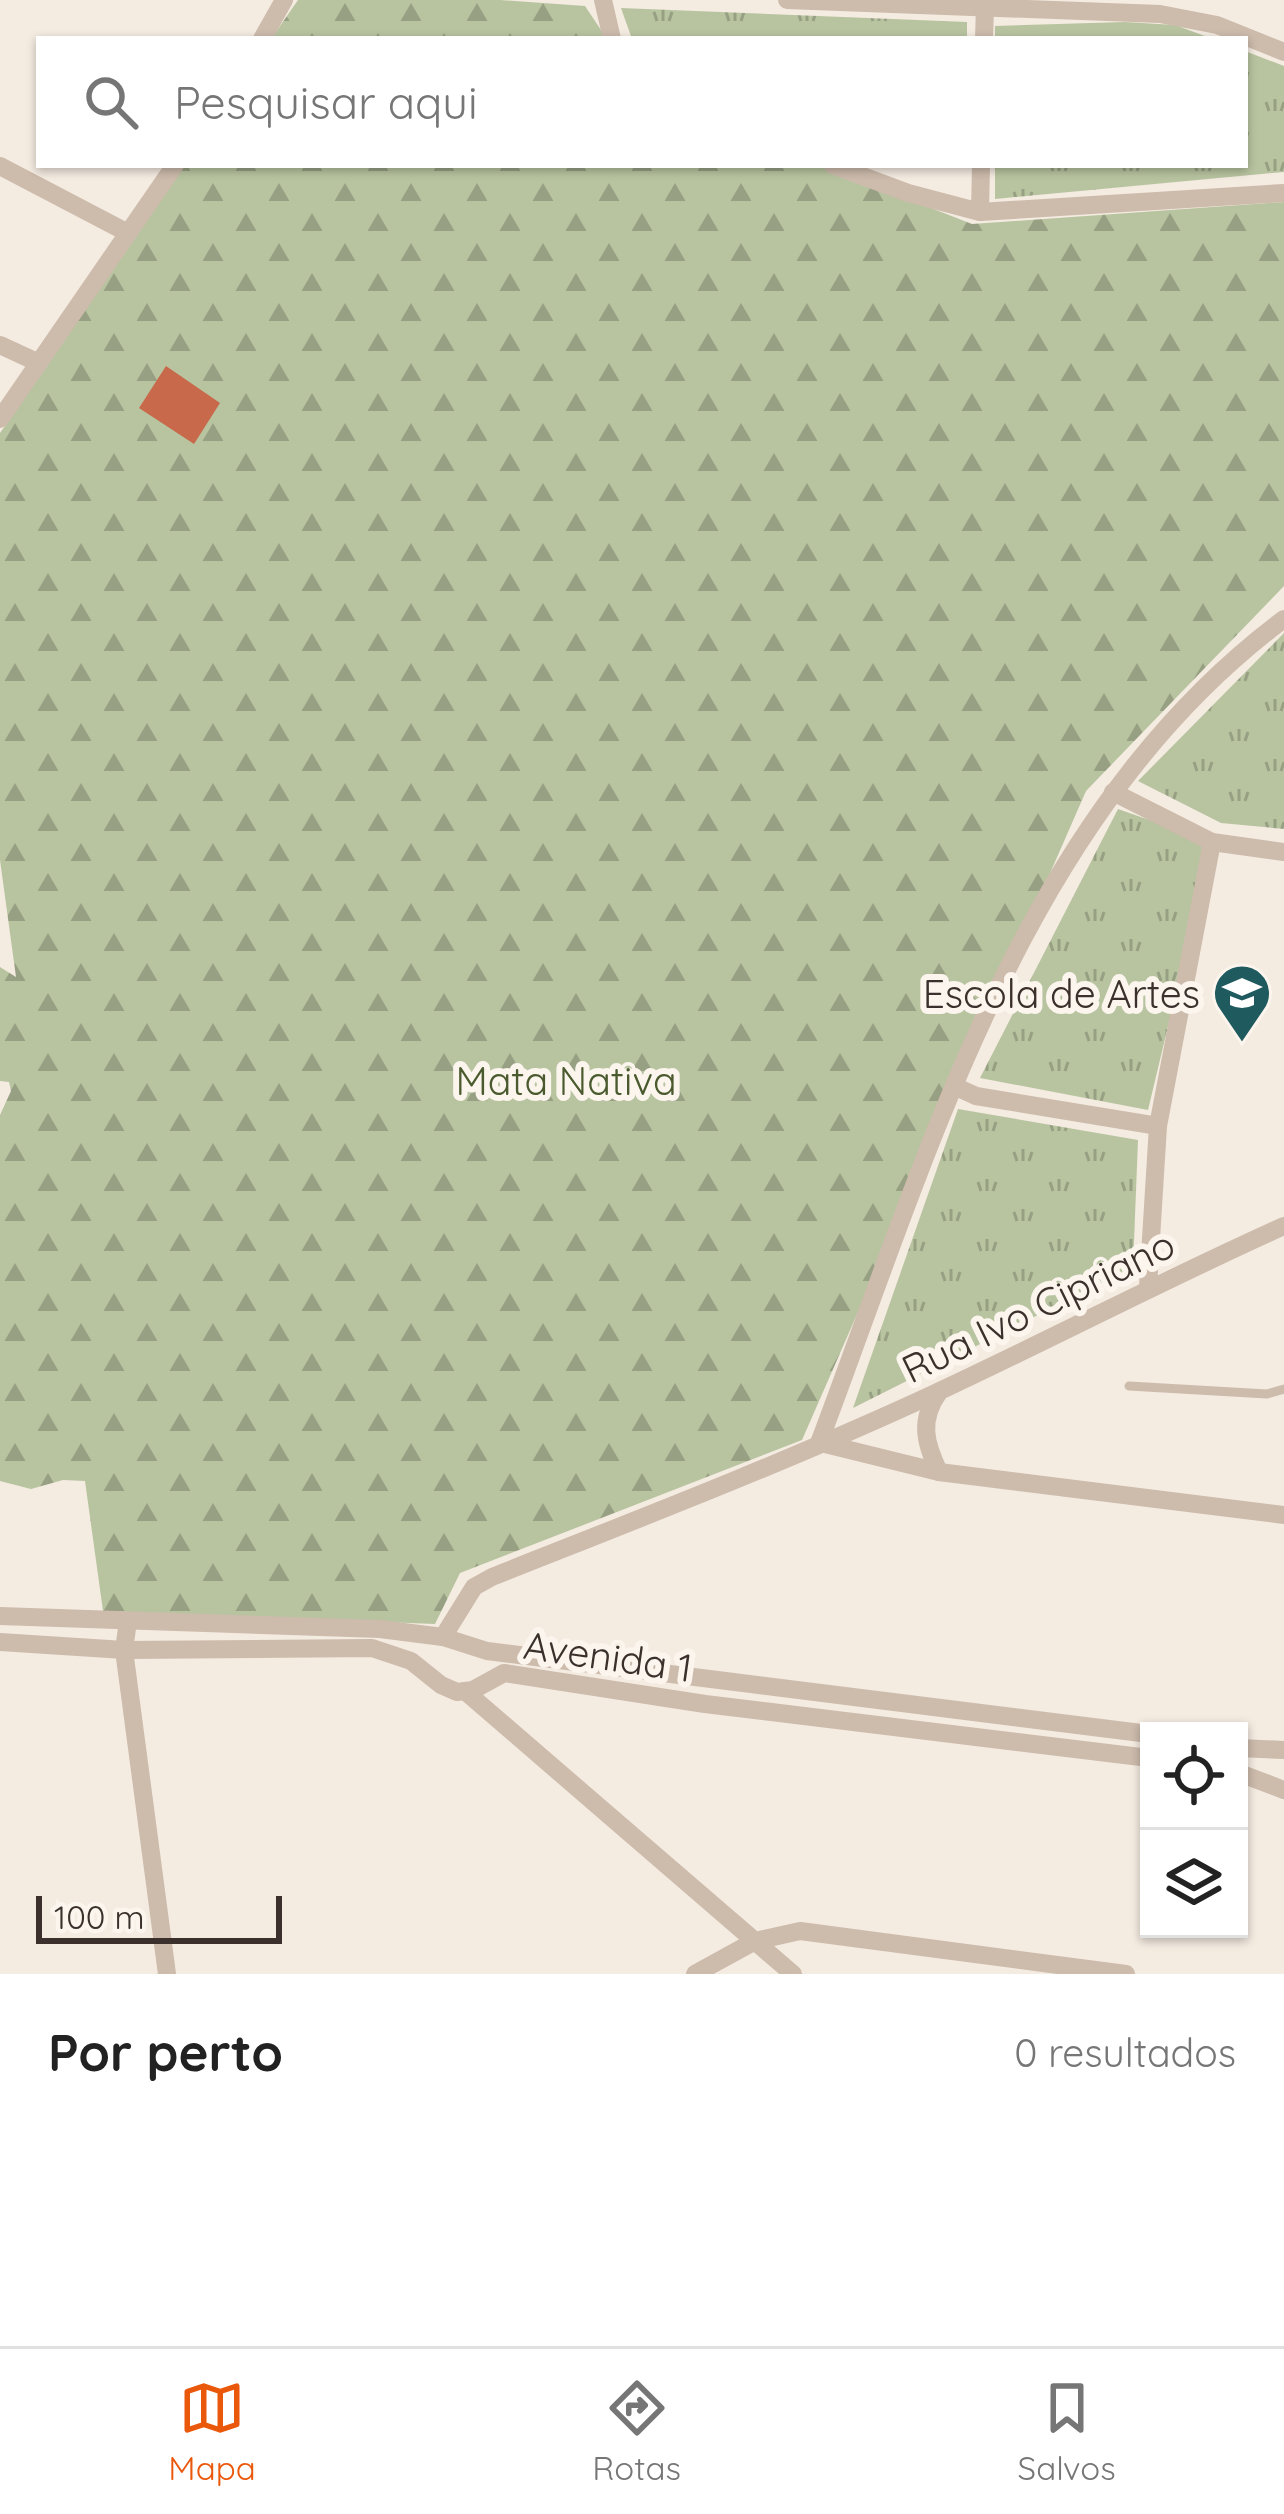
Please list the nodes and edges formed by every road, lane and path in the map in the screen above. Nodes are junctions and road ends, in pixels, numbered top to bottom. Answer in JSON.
{"nodes":[{"id":1,"x":284,"y":0,"type":"edge"},
{"id":2,"x":603,"y":0,"type":"edge"},
{"id":3,"x":787,"y":0,"type":"edge"},
{"id":4,"x":985,"y":7,"type":"junction"},
{"id":5,"x":264,"y":36,"type":"edge"},
{"id":6,"x":611,"y":36,"type":"edge"},
{"id":7,"x":984,"y":36,"type":"edge"},
{"id":8,"x":1244,"y":36,"type":"edge"},
{"id":9,"x":1248,"y":37,"type":"edge"},
{"id":10,"x":1284,"y":52,"type":"edge"},
{"id":11,"x":0,"y":166,"type":"edge"},
{"id":12,"x":173,"y":168,"type":"edge"},
{"id":13,"x":841,"y":168,"type":"edge"},
{"id":14,"x":981,"y":168,"type":"edge"},
{"id":15,"x":1284,"y":193,"type":"edge"},
{"id":16,"x":980,"y":212,"type":"junction"},
{"id":17,"x":128,"y":233,"type":"junction"},
{"id":18,"x":0,"y":345,"type":"edge"},
{"id":19,"x":39,"y":363,"type":"junction"},
{"id":20,"x":0,"y":419,"type":"edge"},
{"id":21,"x":1284,"y":620,"type":"edge"},
{"id":22,"x":1113,"y":792,"type":"junction"},
{"id":23,"x":1212,"y":842,"type":"junction"},
{"id":24,"x":1284,"y":852,"type":"edge"},
{"id":25,"x":954,"y":1086,"type":"junction"},
{"id":26,"x":1158,"y":1126,"type":"junction"},
{"id":27,"x":1284,"y":1226,"type":"edge"},
{"id":28,"x":1148,"y":1287,"type":"junction"},
{"id":29,"x":1129,"y":1386,"type":"dead end"},
{"id":30,"x":942,"y":1388,"type":"junction"},
{"id":31,"x":1284,"y":1389,"type":"edge"},
{"id":32,"x":819,"y":1442,"type":"junction"},
{"id":33,"x":940,"y":1472,"type":"junction"},
{"id":34,"x":1284,"y":1515,"type":"edge"},
{"id":35,"x":0,"y":1616,"type":"edge"},
{"id":36,"x":128,"y":1621,"type":"junction"},
{"id":37,"x":442,"y":1637,"type":"junction"},
{"id":38,"x":0,"y":1642,"type":"edge"},
{"id":39,"x":474,"y":1648,"type":"junction"},
{"id":40,"x":124,"y":1650,"type":"junction"},
{"id":41,"x":473,"y":1689,"type":"junction"},
{"id":42,"x":1140,"y":1733,"type":"edge"},
{"id":43,"x":1248,"y":1748,"type":"edge"},
{"id":44,"x":1284,"y":1750,"type":"edge"},
{"id":45,"x":1140,"y":1757,"type":"edge"},
{"id":46,"x":1248,"y":1776,"type":"edge"},
{"id":47,"x":1284,"y":1790,"type":"edge"},
{"id":48,"x":755,"y":1941,"type":"junction"},
{"id":49,"x":167,"y":1974,"type":"edge"},
{"id":50,"x":695,"y":1974,"type":"edge"},
{"id":51,"x":793,"y":1974,"type":"edge"},
{"id":52,"x":1126,"y":1974,"type":"edge"}],
"edges":[{"from":1,"to":5,"type":"street"},
{"from":2,"to":6,"type":"street"},
{"from":3,"to":4,"type":"street"},
{"from":4,"to":7,"type":"street"},
{"from":4,"to":8,"type":"street"},
{"from":9,"to":10,"type":"street"},
{"from":11,"to":17,"type":"street"},
{"from":12,"to":17,"type":"street"},
{"from":13,"to":16,"type":"street"},
{"from":14,"to":16,"type":"street"},
{"from":15,"to":16,"type":"street"},
{"from":17,"to":19,"type":"street"},
{"from":18,"to":19,"type":"street"},
{"from":19,"to":20,"type":"street"},
{"from":21,"to":22,"type":"street"},
{"from":22,"to":23,"type":"street"},
{"from":22,"to":25,"type":"street"},
{"from":23,"to":24,"type":"street"},
{"from":23,"to":26,"type":"street"},
{"from":25,"to":26,"type":"street"},
{"from":25,"to":32,"type":"street"},
{"from":26,"to":28,"type":"street"},
{"from":27,"to":28,"type":"street","name":"Rua Ivo Cipriano"},
{"from":28,"to":30,"type":"street","name":"Rua Ivo Cipriano"},
{"from":29,"to":31,"type":"lane"},
{"from":30,"to":32,"type":"street","name":"Rua Ivo Cipriano"},
{"from":30,"to":33,"type":"street"},
{"from":32,"to":33,"type":"street"},
{"from":32,"to":37,"type":"street","name":"Rua Ivo Cipriano"},
{"from":33,"to":34,"type":"street"},
{"from":35,"to":36,"type":"street","name":"Avenida 1"},
{"from":36,"to":37,"type":"street","name":"Avenida 1"},
{"from":36,"to":40,"type":"street"},
{"from":37,"to":39,"type":"street","name":"Avenida 1"},
{"from":38,"to":40,"type":"street"},
{"from":39,"to":41,"type":"street"},
{"from":39,"to":42,"type":"street","name":"Avenida 1"},
{"from":40,"to":41,"type":"street"},
{"from":40,"to":49,"type":"street"},
{"from":41,"to":45,"type":"street","name":"Avenida 1"},
{"from":41,"to":48,"type":"street"},
{"from":43,"to":44,"type":"street"},
{"from":46,"to":47,"type":"street"},
{"from":48,"to":50,"type":"street"},
{"from":48,"to":51,"type":"street"},
{"from":48,"to":52,"type":"street"}]}
